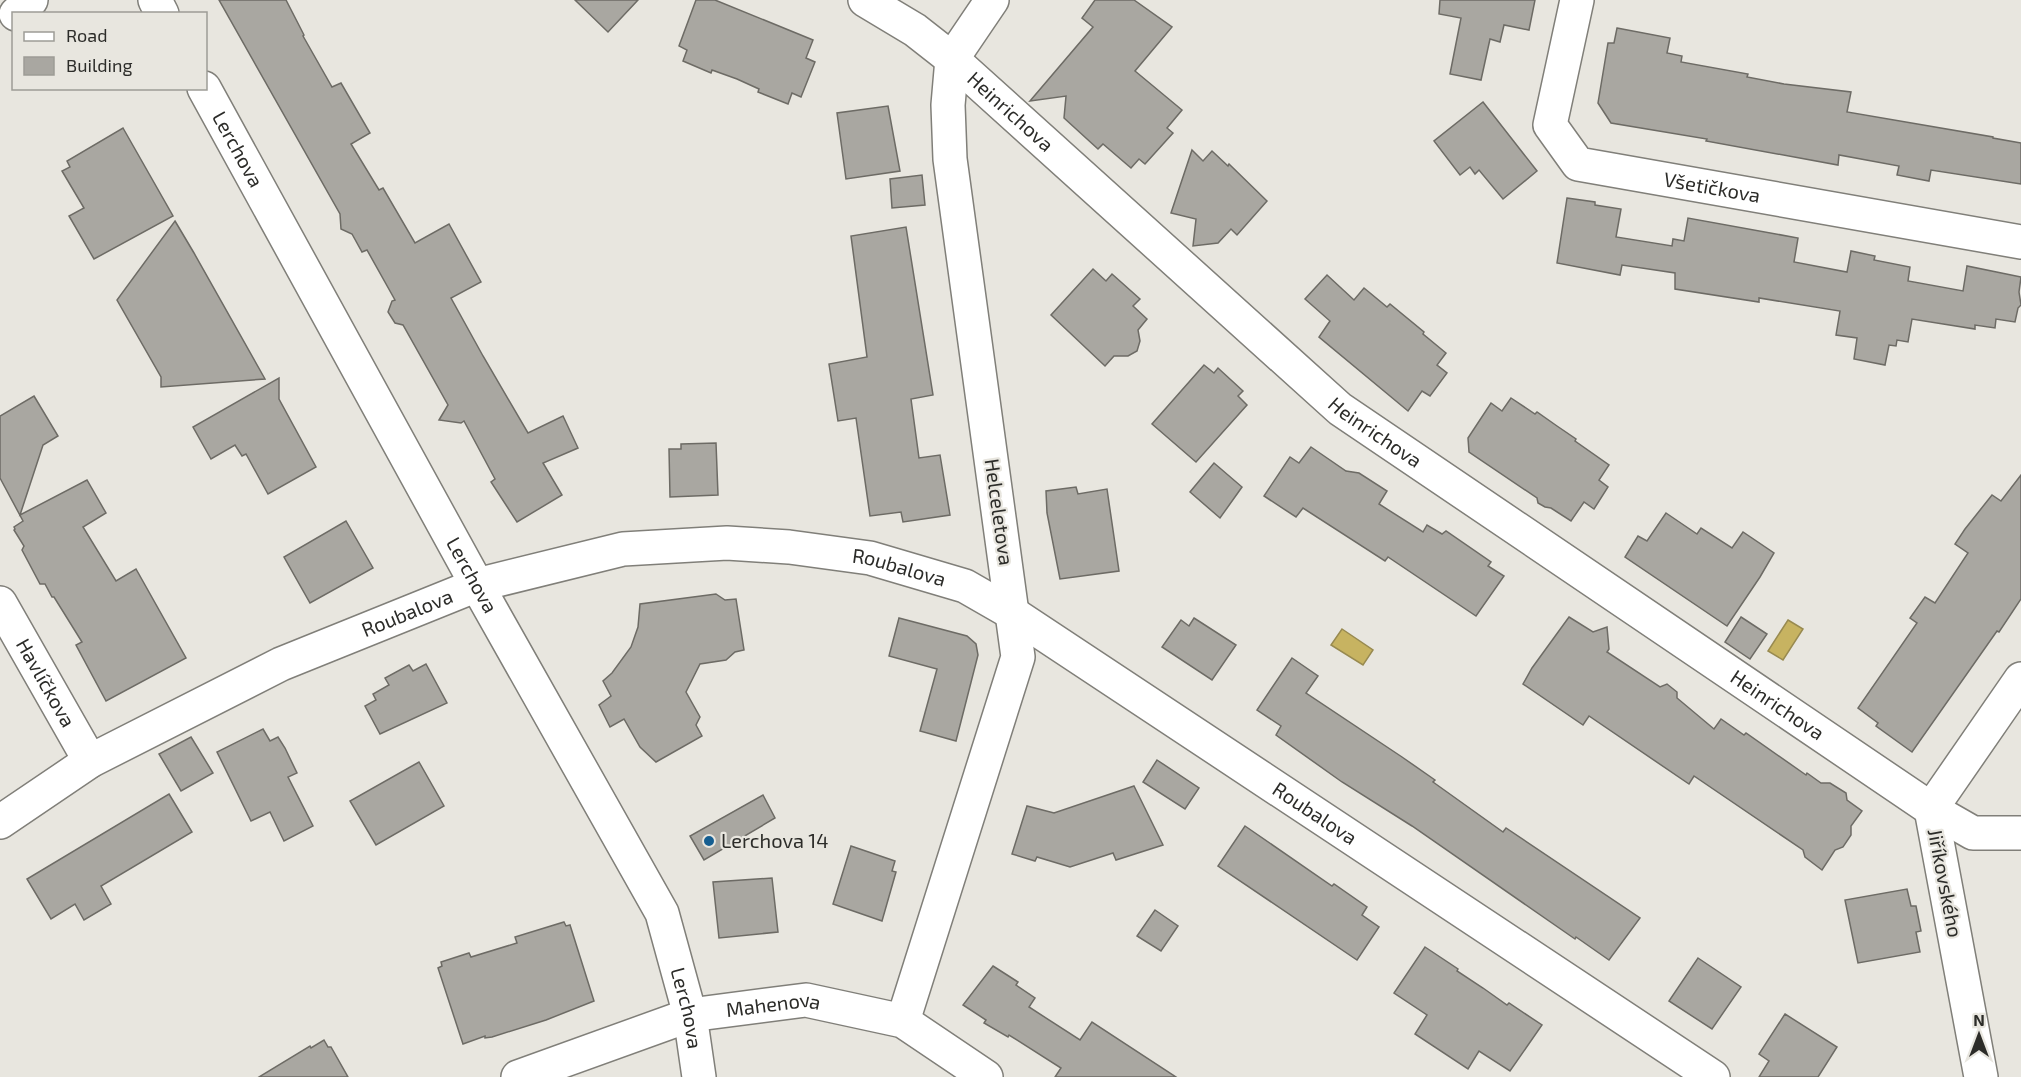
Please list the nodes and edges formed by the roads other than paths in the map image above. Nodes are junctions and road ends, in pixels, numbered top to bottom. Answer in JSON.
{"nodes":[{"id":1,"x":31,"y":0,"type":"edge"},
{"id":2,"x":865,"y":0,"type":"edge"},
{"id":3,"x":992,"y":0,"type":"edge"},
{"id":4,"x":1577,"y":0,"type":"edge"},
{"id":5,"x":16,"y":12,"type":"edge"},
{"id":6,"x":12,"y":16,"type":"edge"},
{"id":7,"x":0,"y":27,"type":"edge"},
{"id":8,"x":952,"y":59,"type":"junction"},
{"id":9,"x":205,"y":90,"type":"edge"},
{"id":10,"x":2021,"y":242,"type":"edge"},
{"id":11,"x":477,"y":585,"type":"junction"},
{"id":12,"x":0,"y":603,"type":"edge"},
{"id":13,"x":1012,"y":613,"type":"junction"},
{"id":14,"x":2021,"y":680,"type":"edge"},
{"id":15,"x":90,"y":761,"type":"junction"},
{"id":16,"x":1931,"y":809,"type":"junction"},
{"id":17,"x":0,"y":822,"type":"edge"},
{"id":18,"x":2021,"y":833,"type":"edge"},
{"id":19,"x":690,"y":1015,"type":"junction"},
{"id":20,"x":903,"y":1021,"type":"junction"},
{"id":21,"x":518,"y":1077,"type":"edge"},
{"id":22,"x":699,"y":1077,"type":"edge"},
{"id":23,"x":986,"y":1077,"type":"edge"},
{"id":24,"x":1713,"y":1077,"type":"edge"},
{"id":25,"x":1981,"y":1077,"type":"edge"}],
"edges":[{"from":1,"to":5,"type":"street"},
{"from":2,"to":8,"type":"street","name":"Heinrichova"},
{"from":3,"to":8,"type":"street","name":"Helceletova"},
{"from":4,"to":10,"type":"street","name":"Všetičkova"},
{"from":6,"to":7,"type":"street"},
{"from":8,"to":13,"type":"street","name":"Helceletova"},
{"from":8,"to":16,"type":"street","name":"Heinrichova"},
{"from":9,"to":11,"type":"street","name":"Lerchova"},
{"from":11,"to":13,"type":"street","name":"Roubalova"},
{"from":11,"to":15,"type":"street","name":"Roubalova"},
{"from":11,"to":19,"type":"street","name":"Lerchova"},
{"from":12,"to":15,"type":"street","name":"Havlíčkova"},
{"from":13,"to":20,"type":"street","name":"Helceletova"},
{"from":13,"to":24,"type":"street","name":"Roubalova"},
{"from":14,"to":16,"type":"street","name":"Jiříkovského"},
{"from":15,"to":17,"type":"street","name":"Roubalova"},
{"from":16,"to":18,"type":"street","name":"Heinrichova"},
{"from":16,"to":25,"type":"street","name":"Jiříkovského"},
{"from":19,"to":20,"type":"street","name":"Mahenova"},
{"from":19,"to":21,"type":"street","name":"Mahenova"},
{"from":19,"to":22,"type":"street","name":"Lerchova"},
{"from":20,"to":23,"type":"street","name":"Mahenova"}]}
